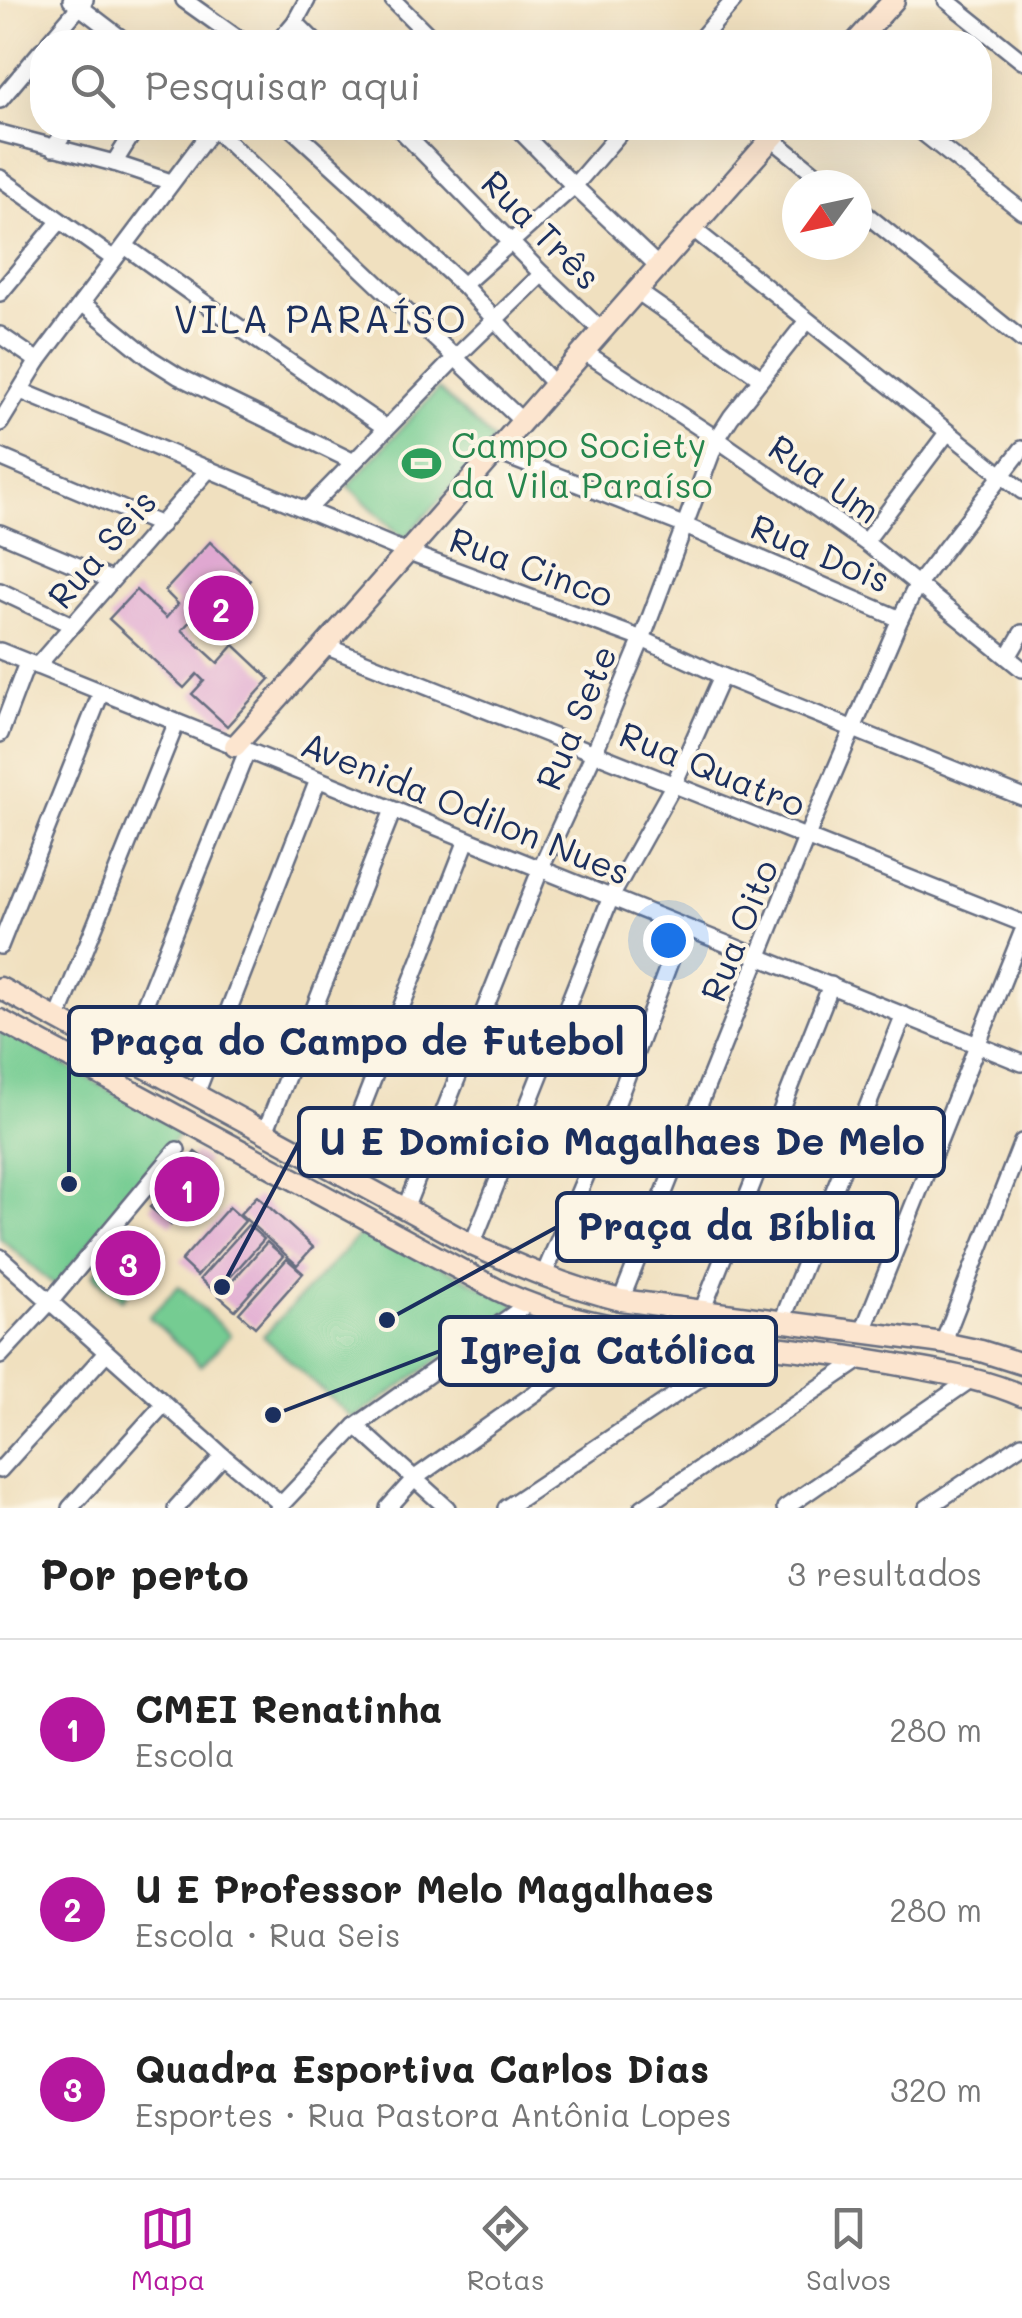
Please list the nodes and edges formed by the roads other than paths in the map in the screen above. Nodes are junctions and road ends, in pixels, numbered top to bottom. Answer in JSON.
{"nodes":[{"id":1,"x":184,"y":0,"type":"edge"},
{"id":2,"x":306,"y":0,"type":"edge"},
{"id":3,"x":394,"y":0,"type":"edge"},
{"id":4,"x":734,"y":0,"type":"edge"},
{"id":5,"x":894,"y":0,"type":"edge"},
{"id":6,"x":946,"y":0,"type":"edge"},
{"id":7,"x":78,"y":2,"type":"edge"},
{"id":8,"x":295,"y":22,"type":"junction"},
{"id":9,"x":58,"y":30,"type":"edge"},
{"id":10,"x":112,"y":30,"type":"edge"},
{"id":11,"x":226,"y":30,"type":"edge"},
{"id":12,"x":288,"y":30,"type":"edge"},
{"id":13,"x":303,"y":30,"type":"edge"},
{"id":14,"x":423,"y":30,"type":"edge"},
{"id":15,"x":708,"y":30,"type":"edge"},
{"id":16,"x":867,"y":30,"type":"edge"},
{"id":17,"x":983,"y":30,"type":"edge"},
{"id":18,"x":992,"y":37,"type":"edge"},
{"id":19,"x":1022,"y":61,"type":"edge"},
{"id":20,"x":30,"y":64,"type":"edge"},
{"id":21,"x":0,"y":100,"type":"edge"},
{"id":22,"x":0,"y":133,"type":"edge"},
{"id":23,"x":59,"y":140,"type":"edge"},
{"id":24,"x":128,"y":140,"type":"edge"},
{"id":25,"x":204,"y":140,"type":"edge"},
{"id":26,"x":226,"y":140,"type":"edge"},
{"id":27,"x":304,"y":140,"type":"edge"},
{"id":28,"x":411,"y":140,"type":"edge"},
{"id":29,"x":529,"y":140,"type":"edge"},
{"id":30,"x":614,"y":140,"type":"edge"},
{"id":31,"x":770,"y":140,"type":"edge"},
{"id":32,"x":783,"y":140,"type":"edge"},
{"id":33,"x":932,"y":140,"type":"edge"},
{"id":34,"x":53,"y":148,"type":"junction"},
{"id":35,"x":114,"y":163,"type":"junction"},
{"id":36,"x":814,"y":170,"type":"edge"},
{"id":37,"x":0,"y":178,"type":"edge"},
{"id":38,"x":171,"y":182,"type":"junction"},
{"id":39,"x":574,"y":186,"type":"junction"},
{"id":40,"x":1022,"y":211,"type":"edge"},
{"id":41,"x":872,"y":219,"type":"edge"},
{"id":42,"x":59,"y":222,"type":"junction"},
{"id":43,"x":692,"y":228,"type":"junction"},
{"id":44,"x":511,"y":241,"type":"junction"},
{"id":45,"x":125,"y":246,"type":"junction"},
{"id":46,"x":114,"y":259,"type":"junction"},
{"id":47,"x":658,"y":266,"type":"junction"},
{"id":48,"x":542,"y":274,"type":"junction"},
{"id":49,"x":463,"y":285,"type":"junction"},
{"id":50,"x":637,"y":291,"type":"junction"},
{"id":51,"x":0,"y":292,"type":"edge"},
{"id":52,"x":82,"y":304,"type":"junction"},
{"id":53,"x":496,"y":320,"type":"junction"},
{"id":54,"x":807,"y":321,"type":"junction"},
{"id":55,"x":601,"y":330,"type":"junction"},
{"id":56,"x":0,"y":335,"type":"edge"},
{"id":57,"x":1022,"y":340,"type":"edge"},
{"id":58,"x":583,"y":351,"type":"junction"},
{"id":59,"x":455,"y":358,"type":"junction"},
{"id":60,"x":38,"y":361,"type":"junction"},
{"id":61,"x":761,"y":378,"type":"junction"},
{"id":62,"x":553,"y":383,"type":"junction"},
{"id":63,"x":21,"y":390,"type":"junction"},
{"id":64,"x":522,"y":421,"type":"junction"},
{"id":65,"x":0,"y":423,"type":"edge"},
{"id":66,"x":386,"y":428,"type":"junction"},
{"id":67,"x":948,"y":433,"type":"junction"},
{"id":68,"x":716,"y":439,"type":"junction"},
{"id":69,"x":1022,"y":450,"type":"edge"},
{"id":70,"x":496,"y":452,"type":"junction"},
{"id":71,"x":0,"y":457,"type":"edge"},
{"id":72,"x":352,"y":461,"type":"junction"},
{"id":73,"x":210,"y":470,"type":"junction"},
{"id":74,"x":1002,"y":476,"type":"junction"},
{"id":75,"x":1022,"y":492,"type":"edge"},
{"id":76,"x":308,"y":509,"type":"junction"},
{"id":77,"x":160,"y":525,"type":"junction"},
{"id":78,"x":683,"y":525,"type":"junction"},
{"id":79,"x":3,"y":540,"type":"edge"},
{"id":80,"x":865,"y":542,"type":"junction"},
{"id":81,"x":409,"y":553,"type":"junction"},
{"id":82,"x":112,"y":580,"type":"junction"},
{"id":83,"x":917,"y":585,"type":"junction"},
{"id":84,"x":0,"y":591,"type":"edge"},
{"id":85,"x":900,"y":619,"type":"junction"},
{"id":86,"x":72,"y":625,"type":"junction"},
{"id":87,"x":1022,"y":633,"type":"edge"},
{"id":88,"x":642,"y":639,"type":"junction"},
{"id":89,"x":325,"y":646,"type":"junction"},
{"id":90,"x":0,"y":651,"type":"edge"},
{"id":91,"x":1008,"y":657,"type":"junction"},
{"id":92,"x":32,"y":665,"type":"junction"},
{"id":93,"x":1022,"y":669,"type":"edge"},
{"id":94,"x":722,"y":676,"type":"junction"},
{"id":95,"x":102,"y":693,"type":"junction"},
{"id":96,"x":176,"y":724,"type":"junction"},
{"id":97,"x":854,"y":729,"type":"junction"},
{"id":98,"x":0,"y":734,"type":"edge"},
{"id":99,"x":241,"y":748,"type":"junction"},
{"id":100,"x":595,"y":751,"type":"junction"},
{"id":101,"x":318,"y":780,"type":"junction"},
{"id":102,"x":674,"y":784,"type":"junction"},
{"id":103,"x":1022,"y":797,"type":"edge"},
{"id":104,"x":393,"y":810,"type":"junction"},
{"id":105,"x":806,"y":838,"type":"junction"},
{"id":106,"x":466,"y":840,"type":"junction"},
{"id":107,"x":540,"y":868,"type":"junction"},
{"id":108,"x":611,"y":897,"type":"junction"},
{"id":109,"x":1022,"y":923,"type":"edge"},
{"id":110,"x":684,"y":927,"type":"junction"},
{"id":111,"x":1022,"y":933,"type":"edge"},
{"id":112,"x":0,"y":946,"type":"edge"},
{"id":113,"x":760,"y":958,"type":"junction"},
{"id":114,"x":831,"y":985,"type":"junction"},
{"id":115,"x":0,"y":988,"type":"edge"},
{"id":116,"x":904,"y":1016,"type":"junction"},
{"id":117,"x":58,"y":1020,"type":"junction"},
{"id":118,"x":2,"y":1022,"type":"edge"},
{"id":119,"x":977,"y":1045,"type":"junction"},
{"id":120,"x":124,"y":1056,"type":"junction"},
{"id":121,"x":1022,"y":1062,"type":"edge"},
{"id":122,"x":196,"y":1094,"type":"junction"},
{"id":123,"x":229,"y":1113,"type":"junction"},
{"id":124,"x":264,"y":1132,"type":"junction"},
{"id":125,"x":217,"y":1136,"type":"junction"},
{"id":126,"x":1022,"y":1142,"type":"edge"},
{"id":127,"x":177,"y":1150,"type":"dead end"},
{"id":128,"x":336,"y":1171,"type":"junction"},
{"id":129,"x":405,"y":1210,"type":"junction"},
{"id":130,"x":472,"y":1245,"type":"junction"},
{"id":131,"x":0,"y":1257,"type":"edge"},
{"id":132,"x":543,"y":1277,"type":"junction"},
{"id":133,"x":621,"y":1300,"type":"junction"},
{"id":134,"x":49,"y":1303,"type":"junction"},
{"id":135,"x":529,"y":1304,"type":"junction"},
{"id":136,"x":702,"y":1311,"type":"junction"},
{"id":137,"x":782,"y":1321,"type":"junction"},
{"id":138,"x":822,"y":1326,"type":"junction"},
{"id":139,"x":624,"y":1330,"type":"junction"},
{"id":140,"x":863,"y":1331,"type":"junction"},
{"id":141,"x":944,"y":1343,"type":"junction"},
{"id":142,"x":750,"y":1344,"type":"junction"},
{"id":143,"x":819,"y":1352,"type":"junction"},
{"id":144,"x":106,"y":1353,"type":"junction"},
{"id":145,"x":0,"y":1356,"type":"edge"},
{"id":146,"x":864,"y":1358,"type":"junction"},
{"id":147,"x":1021,"y":1360,"type":"edge"},
{"id":148,"x":973,"y":1378,"type":"junction"},
{"id":149,"x":1022,"y":1396,"type":"edge"},
{"id":150,"x":164,"y":1404,"type":"junction"},
{"id":151,"x":356,"y":1426,"type":"junction"},
{"id":152,"x":1022,"y":1444,"type":"edge"},
{"id":153,"x":223,"y":1456,"type":"junction"},
{"id":154,"x":0,"y":1470,"type":"edge"},
{"id":155,"x":415,"y":1478,"type":"junction"},
{"id":156,"x":279,"y":1506,"type":"edge"},
{"id":157,"x":70,"y":1508,"type":"edge"},
{"id":158,"x":176,"y":1508,"type":"edge"},
{"id":159,"x":388,"y":1508,"type":"edge"},
{"id":160,"x":447,"y":1508,"type":"edge"},
{"id":161,"x":506,"y":1508,"type":"edge"},
{"id":162,"x":642,"y":1508,"type":"edge"},
{"id":163,"x":785,"y":1508,"type":"edge"},
{"id":164,"x":927,"y":1508,"type":"edge"}],
"edges":[{"from":1,"to":11,"type":"street"},
{"from":2,"to":8,"type":"street"},
{"from":3,"to":14,"type":"street"},
{"from":4,"to":15,"type":"street"},
{"from":5,"to":16,"type":"street"},
{"from":6,"to":17,"type":"street"},
{"from":7,"to":9,"type":"street"},
{"from":7,"to":10,"type":"street"},
{"from":8,"to":12,"type":"street"},
{"from":8,"to":13,"type":"street"},
{"from":18,"to":19,"type":"street"},
{"from":20,"to":21,"type":"street"},
{"from":22,"to":34,"type":"street"},
{"from":23,"to":34,"type":"street"},
{"from":24,"to":35,"type":"street"},
{"from":25,"to":38,"type":"street"},
{"from":26,"to":59,"type":"street"},
{"from":27,"to":49,"type":"street"},
{"from":28,"to":44,"type":"street","name":"Rua Três"},
{"from":29,"to":39,"type":"street"},
{"from":30,"to":39,"type":"street"},
{"from":31,"to":43,"type":"street"},
{"from":32,"to":36,"type":"street"},
{"from":33,"to":40,"type":"street"},
{"from":34,"to":35,"type":"street"},
{"from":35,"to":38,"type":"street"},
{"from":37,"to":42,"type":"street"},
{"from":38,"to":45,"type":"street"},
{"from":39,"to":44,"type":"street"},
{"from":39,"to":47,"type":"street"},
{"from":41,"to":57,"type":"street"},
{"from":42,"to":46,"type":"street"},
{"from":42,"to":51,"type":"street"},
{"from":43,"to":47,"type":"street"},
{"from":43,"to":54,"type":"street"},
{"from":44,"to":48,"type":"street","name":"Rua Três"},
{"from":44,"to":49,"type":"street"},
{"from":45,"to":46,"type":"street"},
{"from":45,"to":66,"type":"street"},
{"from":46,"to":52,"type":"street"},
{"from":47,"to":50,"type":"street"},
{"from":48,"to":53,"type":"street"},
{"from":48,"to":55,"type":"street","name":"Rua Três"},
{"from":49,"to":53,"type":"street"},
{"from":50,"to":55,"type":"street"},
{"from":50,"to":61,"type":"street"},
{"from":52,"to":60,"type":"street"},
{"from":52,"to":72,"type":"street"},
{"from":53,"to":59,"type":"street"},
{"from":53,"to":62,"type":"street"},
{"from":54,"to":61,"type":"street","name":"Rua Sete"},
{"from":54,"to":67,"type":"street"},
{"from":55,"to":58,"type":"street"},
{"from":56,"to":60,"type":"street"},
{"from":58,"to":62,"type":"street"},
{"from":58,"to":68,"type":"street","name":"Rua Um"},
{"from":59,"to":64,"type":"street"},
{"from":59,"to":66,"type":"street"},
{"from":60,"to":63,"type":"street"},
{"from":61,"to":68,"type":"street","name":"Rua Sete"},
{"from":62,"to":64,"type":"street"},
{"from":63,"to":65,"type":"street"},
{"from":63,"to":73,"type":"street","name":"Rua Cinco"},
{"from":64,"to":70,"type":"street"},
{"from":66,"to":72,"type":"street"},
{"from":67,"to":74,"type":"street"},
{"from":67,"to":80,"type":"street"},
{"from":68,"to":78,"type":"street","name":"Rua Sete"},
{"from":68,"to":80,"type":"street","name":"Rua Um"},
{"from":69,"to":74,"type":"street"},
{"from":70,"to":78,"type":"street","name":"Rua Dois"},
{"from":70,"to":81,"type":"street"},
{"from":71,"to":77,"type":"street"},
{"from":72,"to":76,"type":"street"},
{"from":73,"to":76,"type":"street","name":"Rua Cinco"},
{"from":73,"to":77,"type":"street","name":"Rua Seis"},
{"from":74,"to":75,"type":"street"},
{"from":74,"to":83,"type":"street"},
{"from":76,"to":81,"type":"street","name":"Rua Cinco"},
{"from":77,"to":82,"type":"street","name":"Rua Seis"},
{"from":78,"to":85,"type":"street","name":"Rua Dois"},
{"from":78,"to":88,"type":"street","name":"Rua Sete"},
{"from":79,"to":82,"type":"street"},
{"from":80,"to":83,"type":"street","name":"Rua Um"},
{"from":81,"to":88,"type":"street","name":"Rua Cinco"},
{"from":81,"to":89,"type":"street"},
{"from":82,"to":86,"type":"street","name":"Rua Seis"},
{"from":83,"to":85,"type":"street","name":"Rua Oito"},
{"from":83,"to":91,"type":"street","name":"Rua Um"},
{"from":84,"to":86,"type":"street"},
{"from":85,"to":97,"type":"street","name":"Rua Oito"},
{"from":86,"to":92,"type":"street","name":"Rua Seis"},
{"from":87,"to":91,"type":"street"},
{"from":88,"to":94,"type":"street","name":"Rua Cinco"},
{"from":88,"to":100,"type":"street","name":"Rua Sete"},
{"from":89,"to":99,"type":"street"},
{"from":89,"to":100,"type":"street","name":"Rua Quatro"},
{"from":90,"to":92,"type":"street","name":"Avenida Odilon Nues"},
{"from":91,"to":93,"type":"street","name":"Rua Um"},
{"from":92,"to":95,"type":"street","name":"Avenida Odilon Nues"},
{"from":92,"to":98,"type":"street","name":"Rua Seis"},
{"from":94,"to":97,"type":"street","name":"Rua Cinco"},
{"from":94,"to":102,"type":"street"},
{"from":95,"to":96,"type":"street","name":"Avenida Odilon Nues"},
{"from":95,"to":112,"type":"street"},
{"from":96,"to":99,"type":"street","name":"Avenida Odilon Nues"},
{"from":96,"to":117,"type":"street"},
{"from":97,"to":103,"type":"street","name":"Rua Cinco"},
{"from":97,"to":105,"type":"street","name":"Rua Oito"},
{"from":99,"to":101,"type":"street","name":"Avenida Odilon Nues"},
{"from":99,"to":120,"type":"street"},
{"from":100,"to":102,"type":"street","name":"Rua Quatro"},
{"from":100,"to":107,"type":"street","name":"Rua Sete"},
{"from":101,"to":104,"type":"street","name":"Avenida Odilon Nues"},
{"from":101,"to":122,"type":"street"},
{"from":102,"to":105,"type":"street","name":"Rua Quatro"},
{"from":102,"to":108,"type":"street"},
{"from":104,"to":106,"type":"street","name":"Avenida Odilon Nues"},
{"from":104,"to":124,"type":"street"},
{"from":105,"to":109,"type":"street","name":"Rua Quatro"},
{"from":105,"to":113,"type":"street","name":"Rua Oito"},
{"from":106,"to":107,"type":"street","name":"Avenida Odilon Nues"},
{"from":106,"to":128,"type":"street"},
{"from":107,"to":108,"type":"street","name":"Avenida Odilon Nues"},
{"from":107,"to":129,"type":"street","name":"Rua Sete"},
{"from":108,"to":110,"type":"street","name":"Avenida Odilon Nues"},
{"from":108,"to":130,"type":"street"},
{"from":110,"to":113,"type":"street","name":"Avenida Odilon Nues"},
{"from":110,"to":132,"type":"street"},
{"from":111,"to":119,"type":"street"},
{"from":113,"to":114,"type":"street","name":"Avenida Odilon Nues"},
{"from":113,"to":133,"type":"street","name":"Rua Oito"},
{"from":114,"to":116,"type":"street","name":"Avenida Odilon Nues"},
{"from":114,"to":136,"type":"street"},
{"from":115,"to":117,"type":"street"},
{"from":116,"to":119,"type":"street","name":"Avenida Odilon Nues"},
{"from":116,"to":137,"type":"street"},
{"from":117,"to":120,"type":"street"},
{"from":118,"to":125,"type":"street"},
{"from":119,"to":121,"type":"street","name":"Avenida Odilon Nues"},
{"from":119,"to":140,"type":"street"},
{"from":120,"to":122,"type":"street"},
{"from":122,"to":123,"type":"street"},
{"from":123,"to":124,"type":"street"},
{"from":123,"to":125,"type":"street"},
{"from":124,"to":128,"type":"street"},
{"from":125,"to":135,"type":"street"},
{"from":126,"to":141,"type":"street"},
{"from":127,"to":134,"type":"street"},
{"from":128,"to":129,"type":"street"},
{"from":129,"to":130,"type":"street"},
{"from":130,"to":132,"type":"street"},
{"from":131,"to":134,"type":"street"},
{"from":132,"to":133,"type":"street"},
{"from":133,"to":136,"type":"street"},
{"from":134,"to":144,"type":"street"},
{"from":134,"to":145,"type":"street"},
{"from":135,"to":139,"type":"street"},
{"from":135,"to":151,"type":"street"},
{"from":136,"to":137,"type":"street"},
{"from":137,"to":138,"type":"street"},
{"from":138,"to":140,"type":"street"},
{"from":138,"to":143,"type":"street"},
{"from":139,"to":142,"type":"street"},
{"from":139,"to":155,"type":"street"},
{"from":140,"to":141,"type":"street"},
{"from":141,"to":147,"type":"street"},
{"from":142,"to":143,"type":"street"},
{"from":142,"to":161,"type":"street"},
{"from":143,"to":146,"type":"street"},
{"from":144,"to":150,"type":"street"},
{"from":144,"to":154,"type":"street"},
{"from":146,"to":148,"type":"street"},
{"from":146,"to":162,"type":"street"},
{"from":148,"to":149,"type":"street"},
{"from":148,"to":163,"type":"street"},
{"from":150,"to":153,"type":"street"},
{"from":150,"to":157,"type":"street"},
{"from":151,"to":155,"type":"street"},
{"from":151,"to":156,"type":"street"},
{"from":152,"to":164,"type":"street"},
{"from":153,"to":156,"type":"street"},
{"from":153,"to":158,"type":"street"},
{"from":155,"to":159,"type":"street"},
{"from":155,"to":160,"type":"street"}]}
